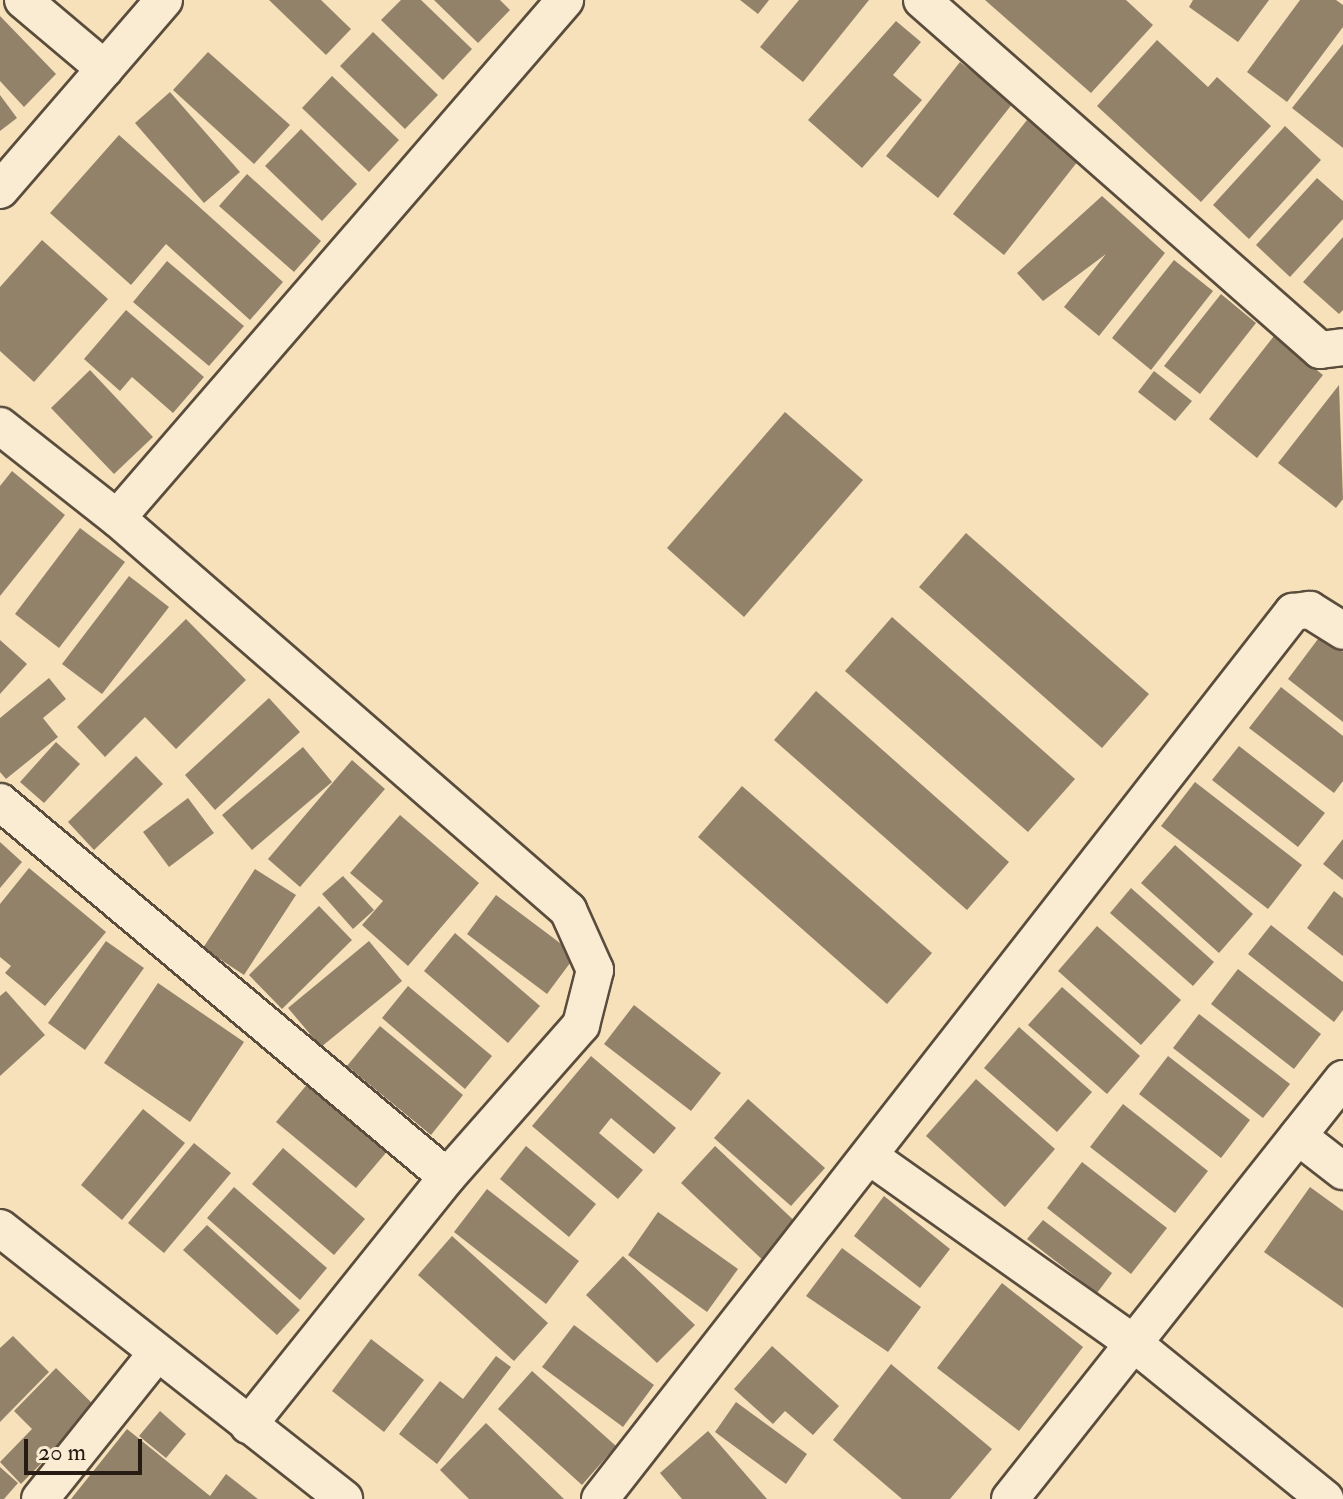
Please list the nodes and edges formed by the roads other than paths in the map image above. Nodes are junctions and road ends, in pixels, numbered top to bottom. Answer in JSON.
{"nodes":[{"id":1,"x":23,"y":0,"type":"edge"},
{"id":2,"x":164,"y":0,"type":"edge"},
{"id":3,"x":565,"y":0,"type":"edge"},
{"id":4,"x":922,"y":0,"type":"edge"},
{"id":5,"x":105,"y":69,"type":"junction"},
{"id":6,"x":0,"y":190,"type":"edge"},
{"id":7,"x":1343,"y":347,"type":"edge"},
{"id":8,"x":0,"y":426,"type":"edge"},
{"id":9,"x":117,"y":518,"type":"junction"},
{"id":10,"x":1343,"y":631,"type":"edge"},
{"id":11,"x":0,"y":802,"type":"edge"},
{"id":12,"x":1343,"y":1079,"type":"edge"},
{"id":13,"x":1298,"y":1136,"type":"junction"},
{"id":14,"x":872,"y":1158,"type":"junction"},
{"id":15,"x":1343,"y":1171,"type":"edge"},
{"id":16,"x":447,"y":1177,"type":"junction"},
{"id":17,"x":0,"y":1228,"type":"edge"},
{"id":18,"x":1132,"y":1342,"type":"junction"},
{"id":19,"x":157,"y":1353,"type":"junction"},
{"id":20,"x":248,"y":1425,"type":"junction"},
{"id":21,"x":40,"y":1499,"type":"edge"},
{"id":22,"x":344,"y":1499,"type":"edge"},
{"id":23,"x":600,"y":1499,"type":"edge"},
{"id":24,"x":1010,"y":1499,"type":"edge"},
{"id":25,"x":1325,"y":1499,"type":"edge"}],
"edges":[{"from":1,"to":5,"type":"street"},
{"from":2,"to":5,"type":"street"},
{"from":3,"to":9,"type":"street"},
{"from":4,"to":7,"type":"street"},
{"from":5,"to":6,"type":"street"},
{"from":8,"to":9,"type":"street"},
{"from":9,"to":16,"type":"street"},
{"from":10,"to":14,"type":"street"},
{"from":11,"to":16,"type":"street"},
{"from":12,"to":13,"type":"street"},
{"from":13,"to":15,"type":"street"},
{"from":13,"to":18,"type":"street"},
{"from":14,"to":18,"type":"street"},
{"from":14,"to":23,"type":"street"},
{"from":16,"to":20,"type":"street"},
{"from":17,"to":19,"type":"street"},
{"from":18,"to":24,"type":"street"},
{"from":18,"to":25,"type":"street"},
{"from":19,"to":20,"type":"street"},
{"from":19,"to":21,"type":"street"},
{"from":20,"to":22,"type":"street"}]}
